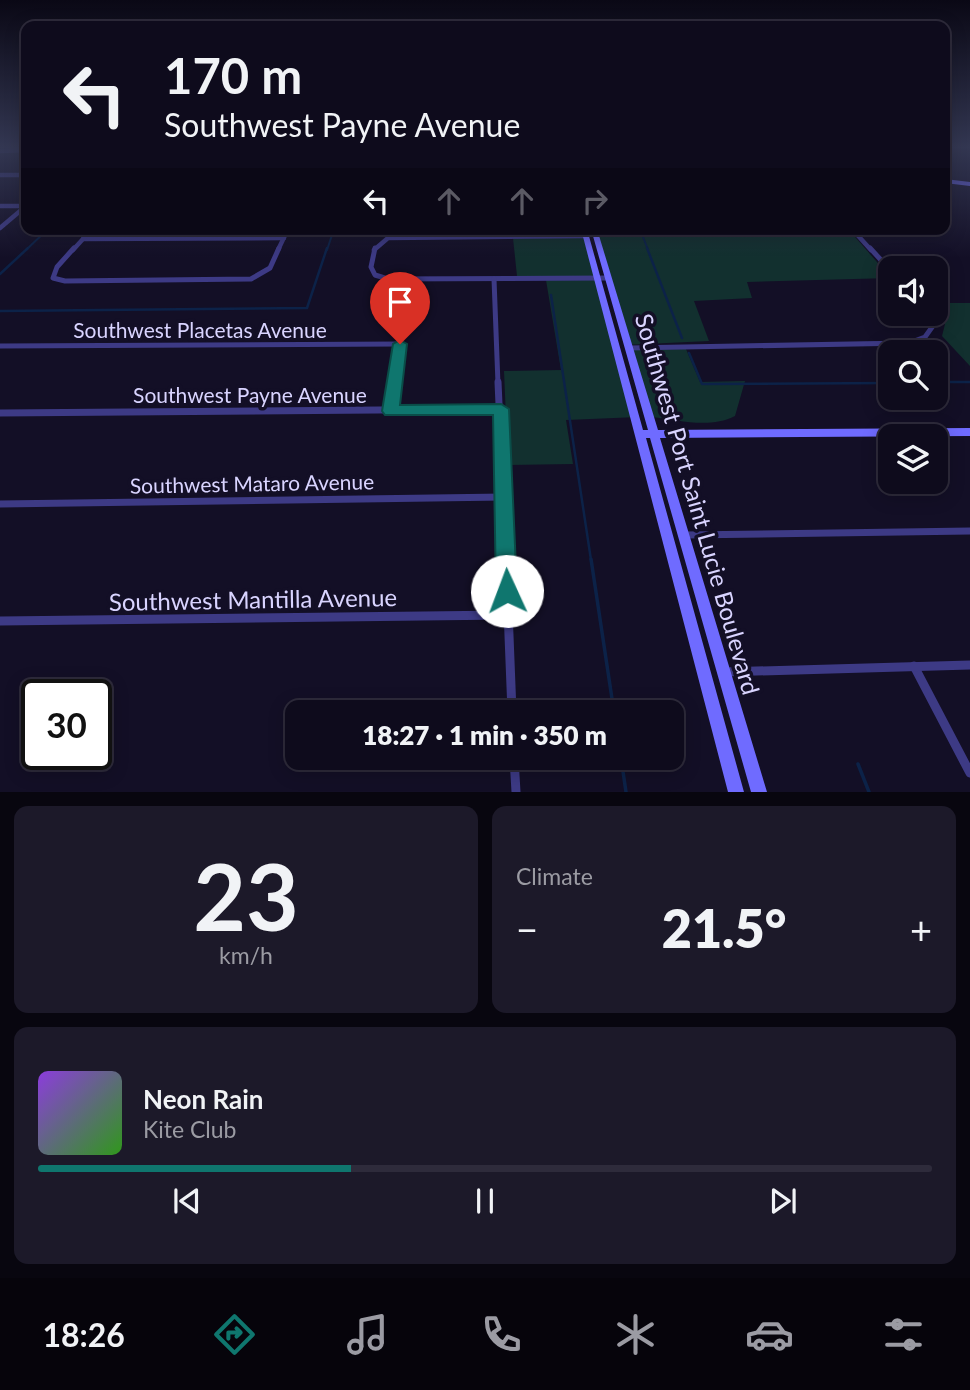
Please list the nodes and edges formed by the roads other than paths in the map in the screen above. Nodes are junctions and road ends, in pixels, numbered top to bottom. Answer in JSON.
{"nodes":[{"id":1,"x":0,"y":206,"type":"edge"},
{"id":2,"x":21,"y":206,"type":"edge"},
{"id":3,"x":21,"y":210,"type":"edge"},
{"id":4,"x":0,"y":228,"type":"edge"},
{"id":5,"x":87,"y":235,"type":"edge"},
{"id":6,"x":285,"y":235,"type":"edge"},
{"id":7,"x":541,"y":235,"type":"edge"},
{"id":8,"x":589,"y":235,"type":"edge"},
{"id":9,"x":858,"y":235,"type":"edge"},
{"id":10,"x":509,"y":237,"type":"joint"},
{"id":11,"x":284,"y":238,"type":"junction"},
{"id":12,"x":83,"y":239,"type":"junction"},
{"id":13,"x":878,"y":257,"type":"edge"},
{"id":14,"x":603,"y":278,"type":"junction"},
{"id":15,"x":409,"y":279,"type":"junction"},
{"id":16,"x":494,"y":279,"type":"junction"},
{"id":17,"x":934,"y":326,"type":"edge"},
{"id":18,"x":400,"y":344,"type":"junction"},
{"id":19,"x":0,"y":346,"type":"edge"},
{"id":20,"x":629,"y":348,"type":"junction"},
{"id":21,"x":501,"y":409,"type":"junction"},
{"id":22,"x":391,"y":411,"type":"junction"},
{"id":23,"x":0,"y":414,"type":"edge"},
{"id":24,"x":970,"y":432,"type":"edge"},
{"id":25,"x":656,"y":434,"type":"junction"},
{"id":26,"x":640,"y":435,"type":"junction"},
{"id":27,"x":504,"y":497,"type":"junction"},
{"id":28,"x":0,"y":504,"type":"edge"},
{"id":29,"x":970,"y":531,"type":"edge"},
{"id":30,"x":685,"y":535,"type":"junction"},
{"id":31,"x":507,"y":615,"type":"junction"},
{"id":32,"x":0,"y":621,"type":"edge"},
{"id":33,"x":970,"y":665,"type":"edge"},
{"id":34,"x":914,"y":666,"type":"junction"},
{"id":35,"x":724,"y":672,"type":"junction"},
{"id":36,"x":511,"y":700,"type":"edge"},
{"id":37,"x":515,"y":770,"type":"edge"},
{"id":38,"x":970,"y":773,"type":"edge"},
{"id":39,"x":516,"y":792,"type":"edge"},
{"id":40,"x":736,"y":792,"type":"edge"},
{"id":41,"x":759,"y":792,"type":"edge"}],
"edges":[{"from":1,"to":2,"type":"street"},
{"from":3,"to":4,"type":"street"},
{"from":5,"to":12,"type":"street"},
{"from":6,"to":11,"type":"street"},
{"from":7,"to":10,"type":"street"},
{"from":8,"to":14,"type":"main road","name":"Southwest Port Saint Lucie Boulevard"},
{"from":9,"to":13,"type":"street"},
{"from":10,"to":15,"type":"street"},
{"from":11,"to":12,"type":"street"},
{"from":11,"to":12,"type":"street"},
{"from":14,"to":16,"type":"street"},
{"from":14,"to":20,"type":"main road","name":"Southwest Port Saint Lucie Boulevard"},
{"from":14,"to":26,"type":"main road","name":"Southwest Port Saint Lucie Boulevard"},
{"from":15,"to":16,"type":"street"},
{"from":15,"to":18,"type":"street"},
{"from":16,"to":21,"type":"street"},
{"from":17,"to":20,"type":"street"},
{"from":18,"to":19,"type":"street","name":"Southwest Placetas Avenue"},
{"from":18,"to":22,"type":"street"},
{"from":20,"to":25,"type":"main road","name":"Southwest Port Saint Lucie Boulevard"},
{"from":21,"to":22,"type":"street","name":"Southwest Payne Avenue"},
{"from":21,"to":27,"type":"street"},
{"from":22,"to":23,"type":"street","name":"Southwest Payne Avenue"},
{"from":24,"to":25,"type":"main road"},
{"from":25,"to":26,"type":"main road"},
{"from":25,"to":30,"type":"main road","name":"Southwest Port Saint Lucie Boulevard"},
{"from":26,"to":40,"type":"main road","name":"Southwest Port Saint Lucie Boulevard"},
{"from":27,"to":28,"type":"street","name":"Southwest Mataro Avenue"},
{"from":27,"to":31,"type":"street"},
{"from":29,"to":30,"type":"street"},
{"from":30,"to":35,"type":"main road","name":"Southwest Port Saint Lucie Boulevard"},
{"from":31,"to":32,"type":"street","name":"Southwest Mantilla Avenue"},
{"from":31,"to":36,"type":"street"},
{"from":33,"to":34,"type":"street"},
{"from":34,"to":35,"type":"street"},
{"from":34,"to":38,"type":"street"},
{"from":35,"to":41,"type":"main road","name":"Southwest Port Saint Lucie Boulevard"},
{"from":37,"to":39,"type":"street"}]}
